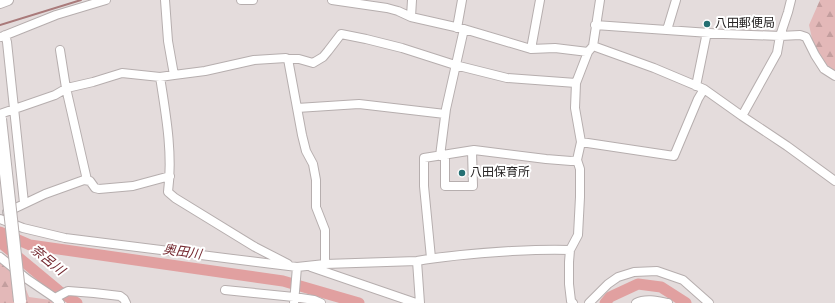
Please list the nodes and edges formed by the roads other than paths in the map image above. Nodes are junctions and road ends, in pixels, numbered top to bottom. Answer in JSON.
{"nodes":[{"id":1,"x":8,"y":0,"type":"edge"},
{"id":2,"x":106,"y":0,"type":"edge"},
{"id":3,"x":165,"y":0,"type":"edge"},
{"id":4,"x":241,"y":0,"type":"edge"},
{"id":5,"x":252,"y":0,"type":"edge"},
{"id":6,"x":332,"y":0,"type":"edge"},
{"id":7,"x":412,"y":0,"type":"edge"},
{"id":8,"x":462,"y":0,"type":"edge"},
{"id":9,"x":540,"y":0,"type":"edge"},
{"id":10,"x":600,"y":0,"type":"edge"},
{"id":11,"x":676,"y":0,"type":"edge"},
{"id":12,"x":791,"y":0,"type":"edge"},
{"id":13,"x":0,"y":2,"type":"edge"},
{"id":14,"x":411,"y":17,"type":"junction"},
{"id":15,"x":595,"y":25,"type":"junction"},
{"id":16,"x":460,"y":28,"type":"junction"},
{"id":17,"x":667,"y":30,"type":"junction"},
{"id":18,"x":707,"y":32,"type":"junction"},
{"id":19,"x":3,"y":36,"type":"edge"},
{"id":20,"x":780,"y":36,"type":"junction"},
{"id":21,"x":530,"y":49,"type":"junction"},
{"id":22,"x":590,"y":49,"type":"junction"},
{"id":23,"x":60,"y":50,"type":"dead end"},
{"id":24,"x":288,"y":59,"type":"junction"},
{"id":25,"x":455,"y":64,"type":"junction"},
{"id":26,"x":174,"y":75,"type":"junction"},
{"id":27,"x":835,"y":76,"type":"edge"},
{"id":28,"x":160,"y":78,"type":"junction"},
{"id":29,"x":576,"y":83,"type":"junction"},
{"id":30,"x":700,"y":87,"type":"junction"},
{"id":31,"x":66,"y":88,"type":"junction"},
{"id":32,"x":297,"y":108,"type":"junction"},
{"id":33,"x":14,"y":109,"type":"junction"},
{"id":34,"x":0,"y":114,"type":"edge"},
{"id":35,"x":445,"y":114,"type":"junction"},
{"id":36,"x":742,"y":116,"type":"junction"},
{"id":37,"x":0,"y":119,"type":"edge"},
{"id":38,"x":581,"y":142,"type":"junction"},
{"id":39,"x":472,"y":151,"type":"junction"},
{"id":40,"x":443,"y":156,"type":"junction"},
{"id":41,"x":577,"y":160,"type":"junction"},
{"id":42,"x":170,"y":176,"type":"junction"},
{"id":43,"x":87,"y":180,"type":"junction"},
{"id":44,"x":835,"y":181,"type":"edge"},
{"id":45,"x":24,"y":203,"type":"junction"},
{"id":46,"x":0,"y":218,"type":"edge"},
{"id":47,"x":570,"y":250,"type":"junction"},
{"id":48,"x":431,"y":258,"type":"junction"},
{"id":49,"x":3,"y":260,"type":"edge"},
{"id":50,"x":418,"y":261,"type":"junction"},
{"id":51,"x":19,"y":262,"type":"dead end"},
{"id":52,"x":325,"y":264,"type":"junction"},
{"id":53,"x":308,"y":266,"type":"junction"},
{"id":54,"x":297,"y":270,"type":"junction"},
{"id":55,"x":225,"y":290,"type":"dead end"},
{"id":56,"x":294,"y":297,"type":"edge"},
{"id":57,"x":58,"y":300,"type":"edge"},
{"id":58,"x":20,"y":301,"type":"dead end"},
{"id":59,"x":126,"y":303,"type":"edge"},
{"id":60,"x":321,"y":303,"type":"edge"},
{"id":61,"x":416,"y":303,"type":"edge"},
{"id":62,"x":420,"y":303,"type":"edge"},
{"id":63,"x":573,"y":303,"type":"edge"},
{"id":64,"x":589,"y":303,"type":"edge"},
{"id":65,"x":636,"y":303,"type":"edge"},
{"id":66,"x":668,"y":303,"type":"edge"},
{"id":67,"x":709,"y":303,"type":"edge"}],
"edges":[{"from":1,"to":13,"type":"main road"},
{"from":2,"to":19,"type":"street"},
{"from":3,"to":26,"type":"street"},
{"from":4,"to":5,"type":"street"},
{"from":6,"to":14,"type":"street"},
{"from":7,"to":14,"type":"street"},
{"from":8,"to":16,"type":"street"},
{"from":9,"to":21,"type":"street"},
{"from":10,"to":15,"type":"street"},
{"from":11,"to":17,"type":"street"},
{"from":12,"to":20,"type":"street"},
{"from":14,"to":16,"type":"street"},
{"from":15,"to":17,"type":"street"},
{"from":15,"to":22,"type":"street"},
{"from":16,"to":21,"type":"street"},
{"from":16,"to":25,"type":"street"},
{"from":17,"to":18,"type":"street"},
{"from":18,"to":20,"type":"street"},
{"from":18,"to":30,"type":"street"},
{"from":19,"to":33,"type":"street"},
{"from":20,"to":27,"type":"street"},
{"from":20,"to":36,"type":"street"},
{"from":21,"to":22,"type":"street"},
{"from":22,"to":29,"type":"street"},
{"from":22,"to":30,"type":"street"},
{"from":23,"to":31,"type":"street"},
{"from":24,"to":25,"type":"street"},
{"from":24,"to":26,"type":"street"},
{"from":24,"to":32,"type":"street"},
{"from":25,"to":29,"type":"street"},
{"from":25,"to":35,"type":"street"},
{"from":26,"to":28,"type":"street"},
{"from":28,"to":31,"type":"street"},
{"from":28,"to":42,"type":"street"},
{"from":29,"to":38,"type":"street"},
{"from":30,"to":36,"type":"street"},
{"from":30,"to":38,"type":"street"},
{"from":31,"to":33,"type":"street"},
{"from":31,"to":43,"type":"street"},
{"from":32,"to":35,"type":"street"},
{"from":32,"to":52,"type":"street"},
{"from":33,"to":34,"type":"street"},
{"from":33,"to":45,"type":"street"},
{"from":35,"to":40,"type":"street"},
{"from":36,"to":44,"type":"street"},
{"from":37,"to":58,"type":"highway","bridge":true},
{"from":38,"to":41,"type":"street"},
{"from":39,"to":40,"type":"street"},
{"from":39,"to":40,"type":"street"},
{"from":39,"to":41,"type":"street"},
{"from":40,"to":48,"type":"street"},
{"from":41,"to":47,"type":"street"},
{"from":42,"to":43,"type":"street"},
{"from":42,"to":54,"type":"street"},
{"from":43,"to":45,"type":"street"},
{"from":45,"to":46,"type":"street"},
{"from":46,"to":54,"type":"street"},
{"from":47,"to":48,"type":"street"},
{"from":47,"to":63,"type":"street"},
{"from":48,"to":50,"type":"street"},
{"from":49,"to":51,"type":"street"},
{"from":49,"to":57,"type":"street"},
{"from":50,"to":52,"type":"street"},
{"from":50,"to":62,"type":"street"},
{"from":52,"to":53,"type":"street"},
{"from":53,"to":54,"type":"street"},
{"from":53,"to":61,"type":"street"},
{"from":54,"to":56,"type":"street"},
{"from":55,"to":56,"type":"street"},
{"from":56,"to":60,"type":"street"},
{"from":57,"to":59,"type":"street"},
{"from":64,"to":67,"type":"street"},
{"from":65,"to":66,"type":"street"}]}
